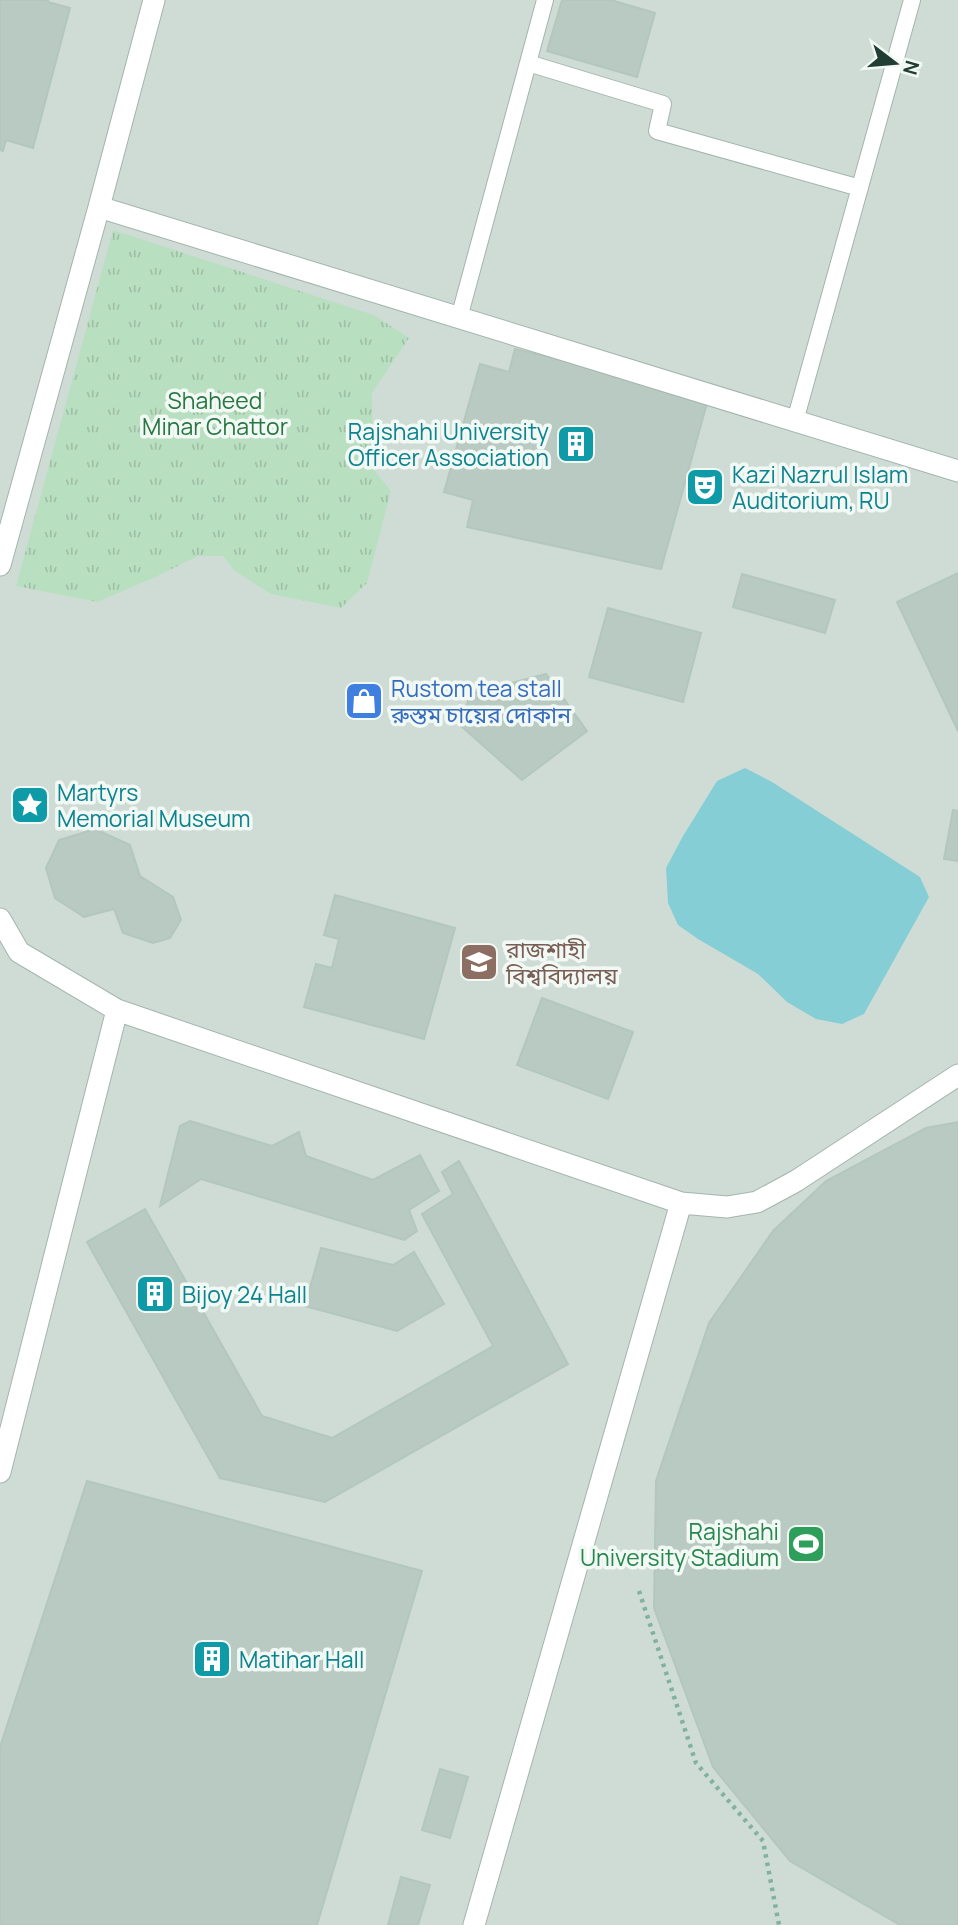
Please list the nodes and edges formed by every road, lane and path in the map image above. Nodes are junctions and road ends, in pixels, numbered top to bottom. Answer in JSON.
{"nodes":[{"id":1,"x":154,"y":0,"type":"edge"},
{"id":2,"x":545,"y":0,"type":"edge"},
{"id":3,"x":912,"y":0,"type":"edge"},
{"id":4,"x":528,"y":63,"type":"junction"},
{"id":5,"x":860,"y":188,"type":"junction"},
{"id":6,"x":99,"y":207,"type":"junction"},
{"id":7,"x":459,"y":318,"type":"junction"},
{"id":8,"x":794,"y":421,"type":"junction"},
{"id":9,"x":958,"y":471,"type":"edge"},
{"id":10,"x":0,"y":565,"type":"edge"},
{"id":11,"x":0,"y":919,"type":"edge"},
{"id":12,"x":117,"y":1010,"type":"junction"},
{"id":13,"x":958,"y":1075,"type":"edge"},
{"id":14,"x":681,"y":1203,"type":"junction"},
{"id":15,"x":0,"y":1472,"type":"edge"},
{"id":16,"x":639,"y":1591,"type":"dead end"},
{"id":17,"x":474,"y":1925,"type":"edge"},
{"id":18,"x":779,"y":1925,"type":"edge"}],
"edges":[{"from":1,"to":6,"type":"street"},
{"from":2,"to":4,"type":"lane"},
{"from":3,"to":5,"type":"lane"},
{"from":4,"to":5,"type":"lane"},
{"from":4,"to":7,"type":"lane"},
{"from":5,"to":8,"type":"lane"},
{"from":6,"to":7,"type":"street"},
{"from":6,"to":10,"type":"street"},
{"from":7,"to":8,"type":"street"},
{"from":8,"to":9,"type":"street"},
{"from":11,"to":12,"type":"street"},
{"from":12,"to":14,"type":"street"},
{"from":12,"to":15,"type":"street"},
{"from":13,"to":14,"type":"street"},
{"from":14,"to":17,"type":"street"},
{"from":16,"to":18,"type":"path"}]}
